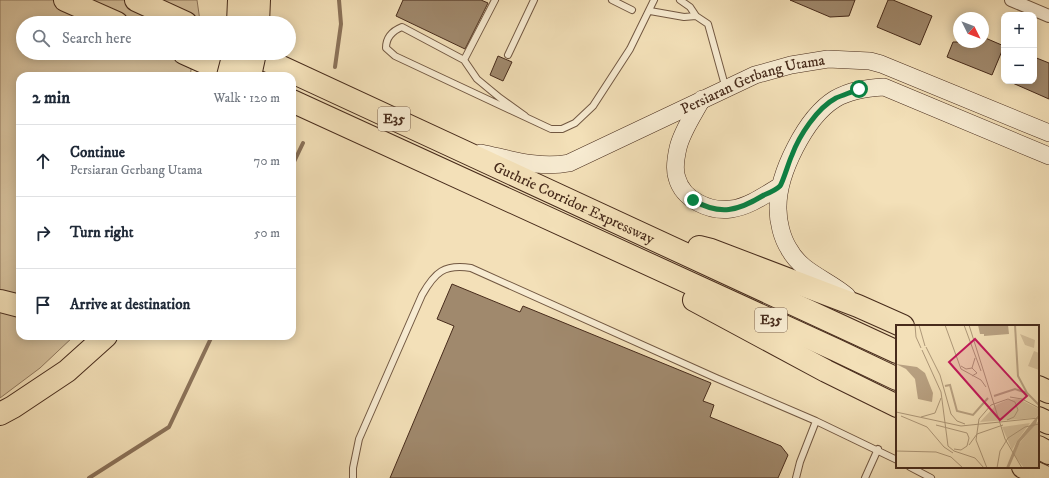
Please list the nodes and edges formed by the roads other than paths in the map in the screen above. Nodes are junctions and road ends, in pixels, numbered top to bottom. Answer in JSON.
{"nodes":[{"id":1,"x":136,"y":0,"type":"edge"},
{"id":2,"x":240,"y":0,"type":"edge"},
{"id":3,"x":259,"y":0,"type":"edge"},
{"id":4,"x":495,"y":0,"type":"edge"},
{"id":5,"x":534,"y":0,"type":"edge"},
{"id":6,"x":612,"y":0,"type":"edge"},
{"id":7,"x":654,"y":0,"type":"edge"},
{"id":8,"x":680,"y":0,"type":"edge"},
{"id":9,"x":1011,"y":0,"type":"edge"},
{"id":10,"x":71,"y":3,"type":"edge"},
{"id":11,"x":632,"y":10,"type":"dead end"},
{"id":12,"x":650,"y":11,"type":"junction"},
{"id":13,"x":101,"y":16,"type":"edge"},
{"id":14,"x":171,"y":16,"type":"edge"},
{"id":15,"x":239,"y":16,"type":"edge"},
{"id":16,"x":258,"y":16,"type":"edge"},
{"id":17,"x":696,"y":16,"type":"junction"},
{"id":18,"x":1049,"y":16,"type":"edge"},
{"id":19,"x":508,"y":56,"type":"dead end"},
{"id":20,"x":200,"y":60,"type":"edge"},
{"id":21,"x":232,"y":60,"type":"edge"},
{"id":22,"x":253,"y":60,"type":"edge"},
{"id":23,"x":266,"y":60,"type":"edge"},
{"id":24,"x":464,"y":60,"type":"junction"},
{"id":25,"x":226,"y":72,"type":"edge"},
{"id":26,"x":229,"y":72,"type":"edge"},
{"id":27,"x":251,"y":72,"type":"edge"},
{"id":28,"x":292,"y":72,"type":"edge"},
{"id":29,"x":296,"y":74,"type":"edge"},
{"id":30,"x":726,"y":88,"type":"junction"},
{"id":31,"x":702,"y":99,"type":"junction"},
{"id":32,"x":296,"y":103,"type":"edge"},
{"id":33,"x":525,"y":116,"type":"junction"},
{"id":34,"x":1049,"y":133,"type":"edge"},
{"id":35,"x":458,"y":148,"type":"junction"},
{"id":36,"x":1049,"y":156,"type":"edge"},
{"id":37,"x":780,"y":186,"type":"junction"},
{"id":38,"x":666,"y":245,"type":"junction"},
{"id":39,"x":644,"y":262,"type":"junction"},
{"id":40,"x":0,"y":301,"type":"edge"},
{"id":41,"x":16,"y":305,"type":"edge"},
{"id":42,"x":858,"y":306,"type":"junction"},
{"id":43,"x":901,"y":325,"type":"edge"},
{"id":44,"x":102,"y":340,"type":"edge"},
{"id":45,"x":896,"y":352,"type":"edge"},
{"id":46,"x":896,"y":379,"type":"edge"},
{"id":47,"x":1039,"y":387,"type":"edge"},
{"id":48,"x":1049,"y":392,"type":"edge"},
{"id":49,"x":896,"y":406,"type":"edge"},
{"id":50,"x":0,"y":414,"type":"edge"},
{"id":51,"x":1039,"y":418,"type":"edge"},
{"id":52,"x":816,"y":421,"type":"junction"},
{"id":53,"x":1049,"y":423,"type":"edge"},
{"id":54,"x":1039,"y":448,"type":"edge"},
{"id":55,"x":878,"y":449,"type":"junction"},
{"id":56,"x":1049,"y":453,"type":"edge"},
{"id":57,"x":896,"y":459,"type":"edge"},
{"id":58,"x":912,"y":468,"type":"edge"},
{"id":59,"x":1025,"y":468,"type":"edge"},
{"id":60,"x":353,"y":478,"type":"edge"},
{"id":61,"x":796,"y":478,"type":"edge"},
{"id":62,"x":865,"y":478,"type":"edge"},
{"id":63,"x":931,"y":478,"type":"edge"},
{"id":64,"x":1047,"y":478,"type":"edge"}],
"edges":[{"from":1,"to":14,"type":"highway"},
{"from":2,"to":15,"type":"highway"},
{"from":3,"to":16,"type":"highway"},
{"from":4,"to":24,"type":"lane"},
{"from":5,"to":19,"type":"lane"},
{"from":6,"to":11,"type":"lane"},
{"from":7,"to":12,"type":"lane"},
{"from":8,"to":17,"type":"lane"},
{"from":9,"to":18,"type":"street"},
{"from":10,"to":13,"type":"highway"},
{"from":12,"to":17,"type":"lane"},
{"from":12,"to":33,"type":"lane"},
{"from":17,"to":30,"type":"lane"},
{"from":20,"to":25,"type":"highway"},
{"from":21,"to":26,"type":"highway","bridge":true},
{"from":22,"to":27,"type":"highway","bridge":true},
{"from":23,"to":28,"type":"highway","name":"Guthrie Corridor Expressway","number":"E35"},
{"from":24,"to":33,"type":"lane"},
{"from":24,"to":33,"type":"lane"},
{"from":29,"to":35,"type":"highway","name":"Guthrie Corridor Expressway","number":"E35"},
{"from":30,"to":31,"type":"main road","name":"Persiaran Gerbang Utama"},
{"from":30,"to":34,"type":"main road","name":"Persiaran Gerbang Utama"},
{"from":31,"to":35,"type":"main road","name":"Persiaran Gerbang Utama"},
{"from":31,"to":37,"type":"main road"},
{"from":32,"to":39,"type":"highway","name":"Guthrie Corridor Expressway","number":"E35"},
{"from":35,"to":38,"type":"highway","name":"Guthrie Corridor Expressway","number":"E35"},
{"from":36,"to":37,"type":"main road"},
{"from":37,"to":42,"type":"main road"},
{"from":38,"to":42,"type":"highway"},
{"from":38,"to":45,"type":"highway","name":"Guthrie Corridor Expressway","number":"E35"},
{"from":39,"to":46,"type":"highway","name":"Guthrie Corridor Expressway","number":"E35"},
{"from":39,"to":49,"type":"highway"},
{"from":40,"to":41,"type":"highway"},
{"from":42,"to":43,"type":"highway"},
{"from":44,"to":50,"type":"highway"},
{"from":47,"to":48,"type":"highway"},
{"from":51,"to":53,"type":"highway"},
{"from":52,"to":55,"type":"lane"},
{"from":52,"to":60,"type":"lane"},
{"from":52,"to":61,"type":"lane"},
{"from":54,"to":56,"type":"highway"},
{"from":55,"to":57,"type":"lane"},
{"from":55,"to":62,"type":"lane"},
{"from":58,"to":63,"type":"lane"},
{"from":59,"to":64,"type":"highway"}]}
